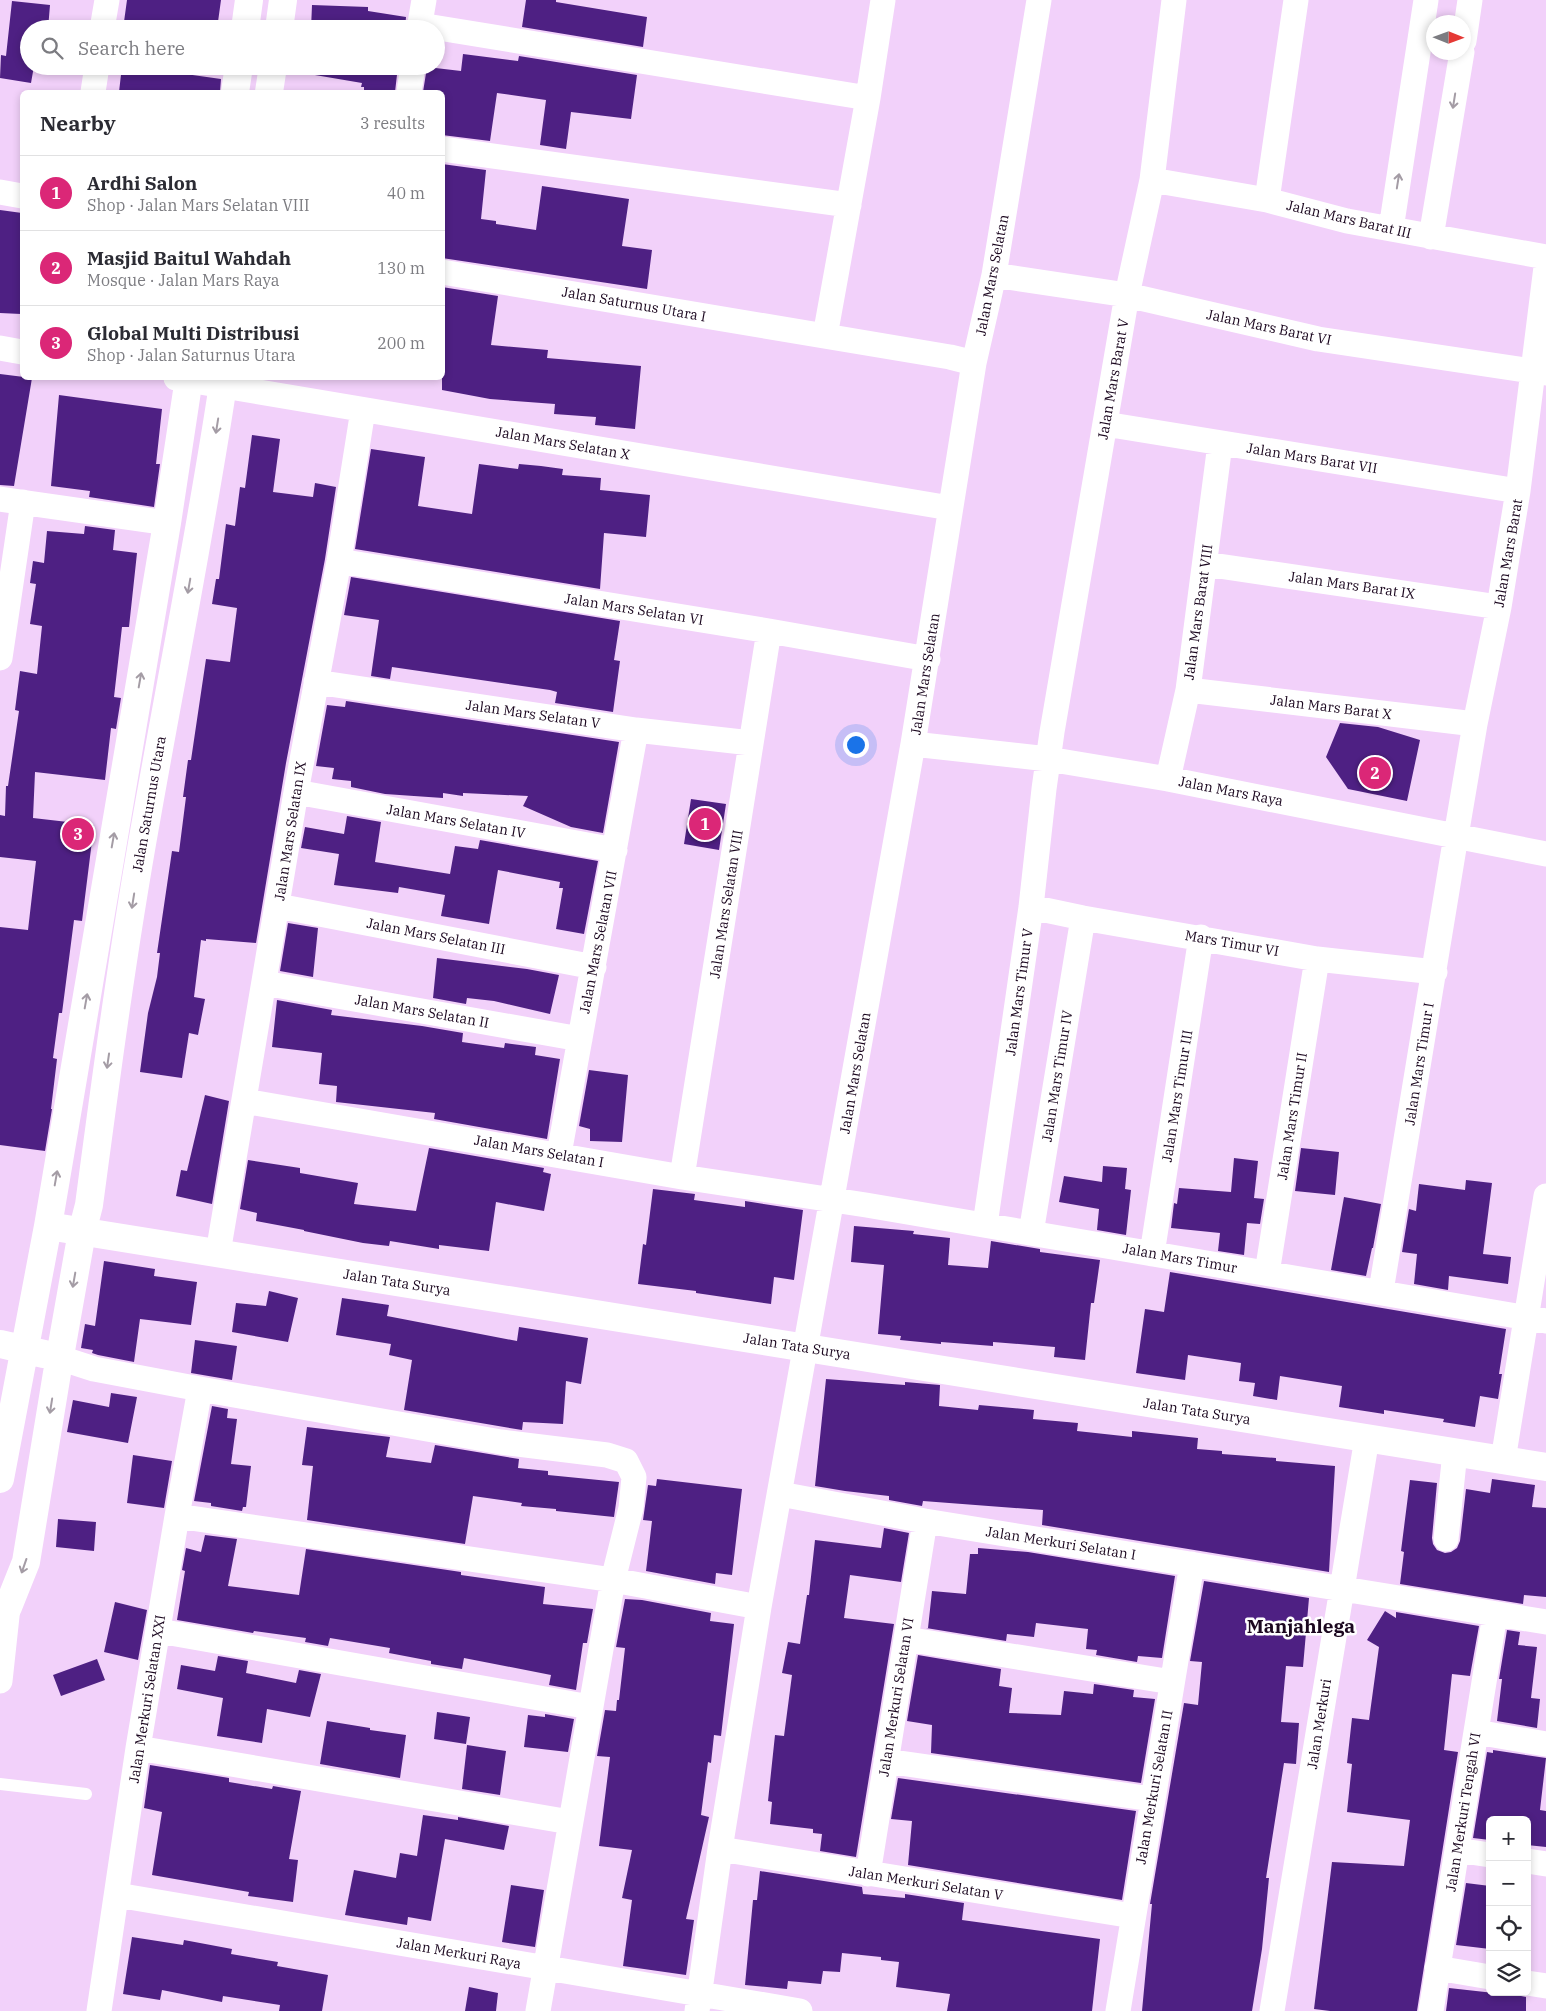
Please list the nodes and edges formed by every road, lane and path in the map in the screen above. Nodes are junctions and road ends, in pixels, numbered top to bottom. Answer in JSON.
{"nodes":[{"id":1,"x":107,"y":0,"type":"edge"},
{"id":2,"x":249,"y":0,"type":"edge"},
{"id":3,"x":284,"y":0,"type":"edge"},
{"id":4,"x":424,"y":0,"type":"edge"},
{"id":5,"x":883,"y":0,"type":"edge"},
{"id":6,"x":1039,"y":0,"type":"edge"},
{"id":7,"x":1174,"y":0,"type":"edge"},
{"id":8,"x":1296,"y":0,"type":"edge"},
{"id":9,"x":1426,"y":0,"type":"edge"},
{"id":10,"x":1470,"y":0,"type":"edge"},
{"id":11,"x":1468,"y":15,"type":"edge"},
{"id":12,"x":104,"y":20,"type":"edge"},
{"id":13,"x":246,"y":20,"type":"edge"},
{"id":14,"x":281,"y":20,"type":"edge"},
{"id":15,"x":420,"y":20,"type":"edge"},
{"id":16,"x":445,"y":31,"type":"edge"},
{"id":17,"x":1461,"y":60,"type":"edge"},
{"id":18,"x":96,"y":75,"type":"edge"},
{"id":19,"x":238,"y":75,"type":"edge"},
{"id":20,"x":272,"y":75,"type":"edge"},
{"id":21,"x":411,"y":75,"type":"edge"},
{"id":22,"x":93,"y":90,"type":"edge"},
{"id":23,"x":235,"y":90,"type":"edge"},
{"id":24,"x":269,"y":90,"type":"edge"},
{"id":25,"x":408,"y":90,"type":"edge"},
{"id":26,"x":868,"y":98,"type":"junction"},
{"id":27,"x":445,"y":149,"type":"edge"},
{"id":28,"x":1152,"y":180,"type":"junction"},
{"id":29,"x":0,"y":192,"type":"edge"},
{"id":30,"x":20,"y":196,"type":"edge"},
{"id":31,"x":1267,"y":200,"type":"junction"},
{"id":32,"x":849,"y":205,"type":"junction"},
{"id":33,"x":1391,"y":229,"type":"junction"},
{"id":34,"x":1431,"y":237,"type":"junction"},
{"id":35,"x":1546,"y":257,"type":"edge"},
{"id":36,"x":1546,"y":267,"type":"edge"},
{"id":37,"x":445,"y":272,"type":"edge"},
{"id":38,"x":994,"y":274,"type":"junction"},
{"id":39,"x":1127,"y":295,"type":"junction"},
{"id":40,"x":826,"y":336,"type":"junction"},
{"id":41,"x":0,"y":348,"type":"edge"},
{"id":42,"x":20,"y":352,"type":"edge"},
{"id":43,"x":974,"y":363,"type":"junction"},
{"id":44,"x":1540,"y":372,"type":"edge"},
{"id":45,"x":185,"y":380,"type":"edge"},
{"id":46,"x":210,"y":380,"type":"edge"},
{"id":47,"x":223,"y":381,"type":"edge"},
{"id":48,"x":363,"y":410,"type":"junction"},
{"id":49,"x":1105,"y":424,"type":"junction"},
{"id":50,"x":1220,"y":444,"type":"junction"},
{"id":51,"x":1518,"y":491,"type":"junction"},
{"id":52,"x":12,"y":501,"type":"edge"},
{"id":53,"x":950,"y":508,"type":"junction"},
{"id":54,"x":167,"y":523,"type":"junction"},
{"id":55,"x":339,"y":561,"type":"junction"},
{"id":56,"x":1205,"y":564,"type":"junction"},
{"id":57,"x":1499,"y":607,"type":"junction"},
{"id":58,"x":3,"y":618,"type":"edge"},
{"id":59,"x":769,"y":631,"type":"junction"},
{"id":60,"x":0,"y":658,"type":"edge"},
{"id":61,"x":928,"y":659,"type":"junction"},
{"id":62,"x":316,"y":682,"type":"junction"},
{"id":63,"x":1188,"y":690,"type":"junction"},
{"id":64,"x":1475,"y":724,"type":"junction"},
{"id":65,"x":636,"y":730,"type":"junction"},
{"id":66,"x":751,"y":743,"type":"junction"},
{"id":67,"x":914,"y":744,"type":"junction"},
{"id":68,"x":1048,"y":759,"type":"junction"},
{"id":69,"x":1168,"y":779,"type":"junction"},
{"id":70,"x":296,"y":792,"type":"junction"},
{"id":71,"x":1456,"y":836,"type":"junction"},
{"id":72,"x":615,"y":850,"type":"junction"},
{"id":73,"x":1546,"y":854,"type":"edge"},
{"id":74,"x":278,"y":906,"type":"junction"},
{"id":75,"x":1031,"y":907,"type":"junction"},
{"id":76,"x":1083,"y":918,"type":"junction"},
{"id":77,"x":1201,"y":937,"type":"junction"},
{"id":78,"x":1317,"y":959,"type":"junction"},
{"id":79,"x":594,"y":967,"type":"junction"},
{"id":80,"x":1435,"y":972,"type":"junction"},
{"id":81,"x":264,"y":983,"type":"junction"},
{"id":82,"x":580,"y":1039,"type":"junction"},
{"id":83,"x":244,"y":1101,"type":"junction"},
{"id":84,"x":559,"y":1154,"type":"junction"},
{"id":85,"x":682,"y":1177,"type":"junction"},
{"id":86,"x":1546,"y":1196,"type":"edge"},
{"id":87,"x":833,"y":1201,"type":"junction"},
{"id":88,"x":985,"y":1225,"type":"junction"},
{"id":89,"x":48,"y":1226,"type":"junction"},
{"id":90,"x":82,"y":1232,"type":"junction"},
{"id":91,"x":1031,"y":1233,"type":"junction"},
{"id":92,"x":218,"y":1253,"type":"junction"},
{"id":93,"x":1152,"y":1254,"type":"junction"},
{"id":94,"x":1267,"y":1273,"type":"junction"},
{"id":95,"x":1381,"y":1292,"type":"junction"},
{"id":96,"x":1536,"y":1319,"type":"edge"},
{"id":97,"x":13,"y":1347,"type":"edge"},
{"id":98,"x":806,"y":1348,"type":"junction"},
{"id":99,"x":60,"y":1358,"type":"junction"},
{"id":100,"x":200,"y":1389,"type":"junction"},
{"id":101,"x":1367,"y":1438,"type":"junction"},
{"id":102,"x":1455,"y":1452,"type":"junction"},
{"id":103,"x":1503,"y":1460,"type":"junction"},
{"id":104,"x":1546,"y":1467,"type":"edge"},
{"id":105,"x":0,"y":1479,"type":"edge"},
{"id":106,"x":780,"y":1494,"type":"junction"},
{"id":107,"x":177,"y":1516,"type":"junction"},
{"id":108,"x":925,"y":1521,"type":"junction"},
{"id":109,"x":1446,"y":1539,"type":"dead end"},
{"id":110,"x":1192,"y":1564,"type":"junction"},
{"id":111,"x":613,"y":1580,"type":"junction"},
{"id":112,"x":1342,"y":1589,"type":"junction"},
{"id":113,"x":4,"y":1597,"type":"edge"},
{"id":114,"x":759,"y":1607,"type":"junction"},
{"id":115,"x":1495,"y":1614,"type":"junction"},
{"id":116,"x":1546,"y":1622,"type":"edge"},
{"id":117,"x":159,"y":1631,"type":"junction"},
{"id":118,"x":906,"y":1639,"type":"junction"},
{"id":119,"x":0,"y":1681,"type":"edge"},
{"id":120,"x":1172,"y":1682,"type":"junction"},
{"id":121,"x":590,"y":1707,"type":"junction"},
{"id":122,"x":1476,"y":1732,"type":"junction"},
{"id":123,"x":1546,"y":1744,"type":"edge"},
{"id":124,"x":138,"y":1748,"type":"junction"},
{"id":125,"x":886,"y":1761,"type":"junction"},
{"id":126,"x":0,"y":1784,"type":"edge"},
{"id":127,"x":86,"y":1794,"type":"dead end"},
{"id":128,"x":1152,"y":1799,"type":"junction"},
{"id":129,"x":570,"y":1822,"type":"junction"},
{"id":130,"x":720,"y":1848,"type":"junction"},
{"id":131,"x":1457,"y":1850,"type":"junction"},
{"id":132,"x":1486,"y":1854,"type":"edge"},
{"id":133,"x":1531,"y":1862,"type":"edge"},
{"id":134,"x":1546,"y":1864,"type":"edge"},
{"id":135,"x":868,"y":1874,"type":"junction"},
{"id":136,"x":117,"y":1895,"type":"junction"},
{"id":137,"x":1133,"y":1916,"type":"junction"},
{"id":138,"x":546,"y":1968,"type":"junction"},
{"id":139,"x":1437,"y":1968,"type":"junction"},
{"id":140,"x":1486,"y":1976,"type":"edge"},
{"id":141,"x":1531,"y":1984,"type":"edge"},
{"id":142,"x":1546,"y":1986,"type":"edge"},
{"id":143,"x":698,"y":2002,"type":"edge"},
{"id":144,"x":98,"y":2011,"type":"edge"},
{"id":145,"x":538,"y":2011,"type":"edge"},
{"id":146,"x":800,"y":2011,"type":"edge"},
{"id":147,"x":1118,"y":2011,"type":"edge"},
{"id":148,"x":1272,"y":2011,"type":"edge"},
{"id":149,"x":1431,"y":2011,"type":"edge"}],
"edges":[{"from":1,"to":12,"type":"street"},
{"from":2,"to":13,"type":"street"},
{"from":3,"to":14,"type":"street"},
{"from":4,"to":15,"type":"street"},
{"from":5,"to":26,"type":"street"},
{"from":6,"to":38,"type":"street","name":"Jalan Mars Selatan"},
{"from":7,"to":28,"type":"street","name":"Jalan Mars Barat V"},
{"from":8,"to":31,"type":"street"},
{"from":33,"to":9,"type":"street","one_way":true},
{"from":10,"to":11,"type":"street"},
{"from":16,"to":26,"type":"street"},
{"from":17,"to":34,"type":"street","one_way":true},
{"from":18,"to":22,"type":"street"},
{"from":19,"to":23,"type":"street"},
{"from":20,"to":24,"type":"street"},
{"from":21,"to":25,"type":"street"},
{"from":26,"to":32,"type":"street"},
{"from":27,"to":32,"type":"street"},
{"from":28,"to":31,"type":"street","name":"Jalan Mars Barat III"},
{"from":28,"to":39,"type":"street","name":"Jalan Mars Barat V"},
{"from":29,"to":30,"type":"street"},
{"from":31,"to":33,"type":"street","name":"Jalan Mars Barat III"},
{"from":32,"to":40,"type":"street"},
{"from":33,"to":34,"type":"street","name":"Jalan Mars Barat III"},
{"from":34,"to":35,"type":"street","name":"Jalan Mars Barat III"},
{"from":36,"to":44,"type":"street","name":"Jalan Mars Barat"},
{"from":37,"to":40,"type":"street","name":"Jalan Saturnus Utara I"},
{"from":38,"to":39,"type":"street","name":"Jalan Mars Barat VI"},
{"from":38,"to":43,"type":"street","name":"Jalan Mars Selatan"},
{"from":39,"to":44,"type":"street","name":"Jalan Mars Barat VI"},
{"from":39,"to":49,"type":"street","name":"Jalan Mars Barat V"},
{"from":40,"to":43,"type":"street","name":"Jalan Saturnus Utara I"},
{"from":41,"to":42,"type":"street"},
{"from":43,"to":53,"type":"street","name":"Jalan Mars Selatan"},
{"from":44,"to":51,"type":"street","name":"Jalan Mars Barat"},
{"from":45,"to":54,"type":"street","name":"Jalan Saturnus Utara"},
{"from":46,"to":47,"type":"street","name":"Jalan Mars Selatan X"},
{"from":47,"to":48,"type":"street","name":"Jalan Mars Selatan X"},
{"from":47,"to":90,"type":"street","name":"Jalan Saturnus Utara","one_way":true},
{"from":48,"to":53,"type":"street","name":"Jalan Mars Selatan X"},
{"from":48,"to":55,"type":"street","name":"Jalan Mars Selatan IX"},
{"from":49,"to":50,"type":"street","name":"Jalan Mars Barat VII"},
{"from":49,"to":68,"type":"street","name":"Jalan Mars Barat V"},
{"from":50,"to":51,"type":"street","name":"Jalan Mars Barat VII"},
{"from":50,"to":56,"type":"street","name":"Jalan Mars Barat VIII"},
{"from":51,"to":57,"type":"street","name":"Jalan Mars Barat"},
{"from":52,"to":54,"type":"street"},
{"from":52,"to":58,"type":"street"},
{"from":53,"to":61,"type":"street","name":"Jalan Mars Selatan"},
{"from":89,"to":54,"type":"street","name":"Jalan Saturnus Utara","one_way":true},
{"from":55,"to":59,"type":"street","name":"Jalan Mars Selatan VI"},
{"from":55,"to":62,"type":"street","name":"Jalan Mars Selatan IX"},
{"from":56,"to":57,"type":"street","name":"Jalan Mars Barat IX"},
{"from":56,"to":63,"type":"street","name":"Jalan Mars Barat VIII"},
{"from":57,"to":64,"type":"street","name":"Jalan Mars Barat"},
{"from":58,"to":60,"type":"street"},
{"from":59,"to":61,"type":"street","name":"Jalan Mars Selatan VI"},
{"from":59,"to":66,"type":"street","name":"Jalan Mars Selatan VIII"},
{"from":61,"to":67,"type":"street","name":"Jalan Mars Selatan"},
{"from":62,"to":65,"type":"street","name":"Jalan Mars Selatan V"},
{"from":62,"to":70,"type":"street","name":"Jalan Mars Selatan IX"},
{"from":63,"to":64,"type":"street","name":"Jalan Mars Barat X"},
{"from":63,"to":69,"type":"street","name":"Jalan Mars Barat VIII"},
{"from":64,"to":71,"type":"street","name":"Jalan Mars Barat"},
{"from":65,"to":66,"type":"street","name":"Jalan Mars Selatan V"},
{"from":65,"to":72,"type":"street","name":"Jalan Mars Selatan VII"},
{"from":66,"to":85,"type":"street","name":"Jalan Mars Selatan VIII"},
{"from":67,"to":68,"type":"street","name":"Jalan Mars Raya"},
{"from":67,"to":87,"type":"street","name":"Jalan Mars Selatan"},
{"from":68,"to":69,"type":"street","name":"Jalan Mars Raya"},
{"from":68,"to":75,"type":"street","name":"Jalan Mars Timur V"},
{"from":69,"to":71,"type":"street","name":"Jalan Mars Raya"},
{"from":70,"to":72,"type":"street","name":"Jalan Mars Selatan IV"},
{"from":70,"to":74,"type":"street","name":"Jalan Mars Selatan IX"},
{"from":71,"to":73,"type":"street","name":"Jalan Mars Raya"},
{"from":71,"to":80,"type":"street","name":"Jalan Mars Timur I"},
{"from":72,"to":79,"type":"street","name":"Jalan Mars Selatan VII"},
{"from":74,"to":79,"type":"street","name":"Jalan Mars Selatan III"},
{"from":74,"to":81,"type":"street","name":"Jalan Mars Selatan IX"},
{"from":75,"to":76,"type":"street","name":"Mars Timur VI"},
{"from":75,"to":88,"type":"street","name":"Jalan Mars Timur V"},
{"from":76,"to":77,"type":"street","name":"Mars Timur VI"},
{"from":76,"to":91,"type":"street","name":"Jalan Mars Timur IV"},
{"from":77,"to":78,"type":"street","name":"Mars Timur VI"},
{"from":77,"to":93,"type":"street","name":"Jalan Mars Timur III"},
{"from":78,"to":80,"type":"street","name":"Mars Timur VI"},
{"from":78,"to":94,"type":"street","name":"Jalan Mars Timur II"},
{"from":79,"to":82,"type":"street","name":"Jalan Mars Selatan VII"},
{"from":80,"to":95,"type":"street","name":"Jalan Mars Timur I"},
{"from":81,"to":82,"type":"street","name":"Jalan Mars Selatan II"},
{"from":81,"to":83,"type":"street","name":"Jalan Mars Selatan IX"},
{"from":82,"to":84,"type":"street","name":"Jalan Mars Selatan VII"},
{"from":83,"to":84,"type":"street","name":"Jalan Mars Selatan I"},
{"from":83,"to":92,"type":"street","name":"Jalan Mars Selatan IX"},
{"from":84,"to":85,"type":"street","name":"Jalan Mars Selatan I"},
{"from":85,"to":87,"type":"street","name":"Jalan Mars Selatan I"},
{"from":86,"to":96,"type":"street"},
{"from":87,"to":88,"type":"street","name":"Jalan Mars Timur"},
{"from":87,"to":98,"type":"street","name":"Jalan Mars Selatan"},
{"from":88,"to":91,"type":"street","name":"Jalan Mars Timur"},
{"from":89,"to":90,"type":"street","name":"Jalan Tata Surya"},
{"from":89,"to":97,"type":"street","name":"Jalan Saturnus Utara"},
{"from":90,"to":92,"type":"street","name":"Jalan Tata Surya"},
{"from":90,"to":99,"type":"street","name":"Jalan Saturnus Utara","one_way":true},
{"from":91,"to":93,"type":"street","name":"Jalan Mars Timur"},
{"from":92,"to":98,"type":"street","name":"Jalan Tata Surya"},
{"from":93,"to":94,"type":"street","name":"Jalan Mars Timur"},
{"from":94,"to":95,"type":"street","name":"Jalan Mars Timur"},
{"from":95,"to":96,"type":"street","name":"Jalan Mars Timur"},
{"from":96,"to":103,"type":"street"},
{"from":97,"to":99,"type":"street"},
{"from":97,"to":105,"type":"street","name":"Jalan Saturnus Utara"},
{"from":98,"to":101,"type":"street","name":"Jalan Tata Surya"},
{"from":98,"to":106,"type":"street","name":"Jalan Mars Selatan"},
{"from":99,"to":100,"type":"street"},
{"from":99,"to":113,"type":"street","name":"Jalan Saturnus Utara","one_way":true},
{"from":100,"to":107,"type":"street","name":"Jalan Merkuri Selatan XXI"},
{"from":100,"to":111,"type":"street"},
{"from":101,"to":102,"type":"street","name":"Jalan Tata Surya"},
{"from":101,"to":112,"type":"street","name":"Jalan Merkuri"},
{"from":102,"to":103,"type":"street","name":"Jalan Tata Surya"},
{"from":102,"to":109,"type":"street"},
{"from":103,"to":104,"type":"street","name":"Jalan Tata Surya"},
{"from":106,"to":108,"type":"street","name":"Jalan Merkuri Selatan I"},
{"from":106,"to":114,"type":"street","name":"Jalan Mars Selatan"},
{"from":107,"to":111,"type":"street"},
{"from":107,"to":117,"type":"street","name":"Jalan Merkuri Selatan XXI"},
{"from":108,"to":110,"type":"street","name":"Jalan Merkuri Selatan I"},
{"from":108,"to":118,"type":"street","name":"Jalan Merkuri Selatan VI"},
{"from":110,"to":112,"type":"street","name":"Jalan Merkuri Selatan I"},
{"from":110,"to":120,"type":"street","name":"Jalan Merkuri Selatan II"},
{"from":111,"to":114,"type":"street"},
{"from":111,"to":121,"type":"street"},
{"from":112,"to":115,"type":"street","name":"Jalan Merkuri Selatan I"},
{"from":112,"to":148,"type":"street","name":"Jalan Merkuri"},
{"from":113,"to":119,"type":"street"},
{"from":114,"to":130,"type":"street","name":"Jalan Mars Selatan"},
{"from":115,"to":116,"type":"street","name":"Jalan Merkuri Selatan I"},
{"from":115,"to":122,"type":"street","name":"Jalan Merkuri Tengah VI"},
{"from":117,"to":121,"type":"street"},
{"from":117,"to":124,"type":"street","name":"Jalan Merkuri Selatan XXI"},
{"from":118,"to":120,"type":"street"},
{"from":118,"to":125,"type":"street","name":"Jalan Merkuri Selatan VI"},
{"from":120,"to":128,"type":"street","name":"Jalan Merkuri Selatan II"},
{"from":121,"to":129,"type":"street"},
{"from":122,"to":123,"type":"street"},
{"from":122,"to":131,"type":"street","name":"Jalan Merkuri Tengah VI"},
{"from":124,"to":129,"type":"street"},
{"from":124,"to":136,"type":"street","name":"Jalan Merkuri Selatan XXI"},
{"from":125,"to":128,"type":"street"},
{"from":125,"to":135,"type":"street","name":"Jalan Merkuri Selatan VI"},
{"from":126,"to":127,"type":"lane"},
{"from":128,"to":137,"type":"street","name":"Jalan Merkuri Selatan II"},
{"from":129,"to":138,"type":"street"},
{"from":130,"to":135,"type":"street","name":"Jalan Merkuri Selatan V"},
{"from":130,"to":143,"type":"street","name":"Jalan Mars Selatan"},
{"from":131,"to":132,"type":"street"},
{"from":131,"to":139,"type":"street","name":"Jalan Merkuri Tengah VI"},
{"from":133,"to":134,"type":"street"},
{"from":135,"to":137,"type":"street","name":"Jalan Merkuri Selatan V"},
{"from":136,"to":138,"type":"street","name":"Jalan Merkuri Raya"},
{"from":136,"to":144,"type":"street","name":"Jalan Merkuri Selatan XXI"},
{"from":137,"to":147,"type":"street","name":"Jalan Merkuri Selatan II"},
{"from":138,"to":143,"type":"street","name":"Jalan Merkuri Raya"},
{"from":138,"to":145,"type":"street"},
{"from":139,"to":140,"type":"street"},
{"from":139,"to":149,"type":"street","name":"Jalan Merkuri Tengah VI"},
{"from":141,"to":142,"type":"street"},
{"from":143,"to":146,"type":"street","name":"Jalan Merkuri Raya"}]}
